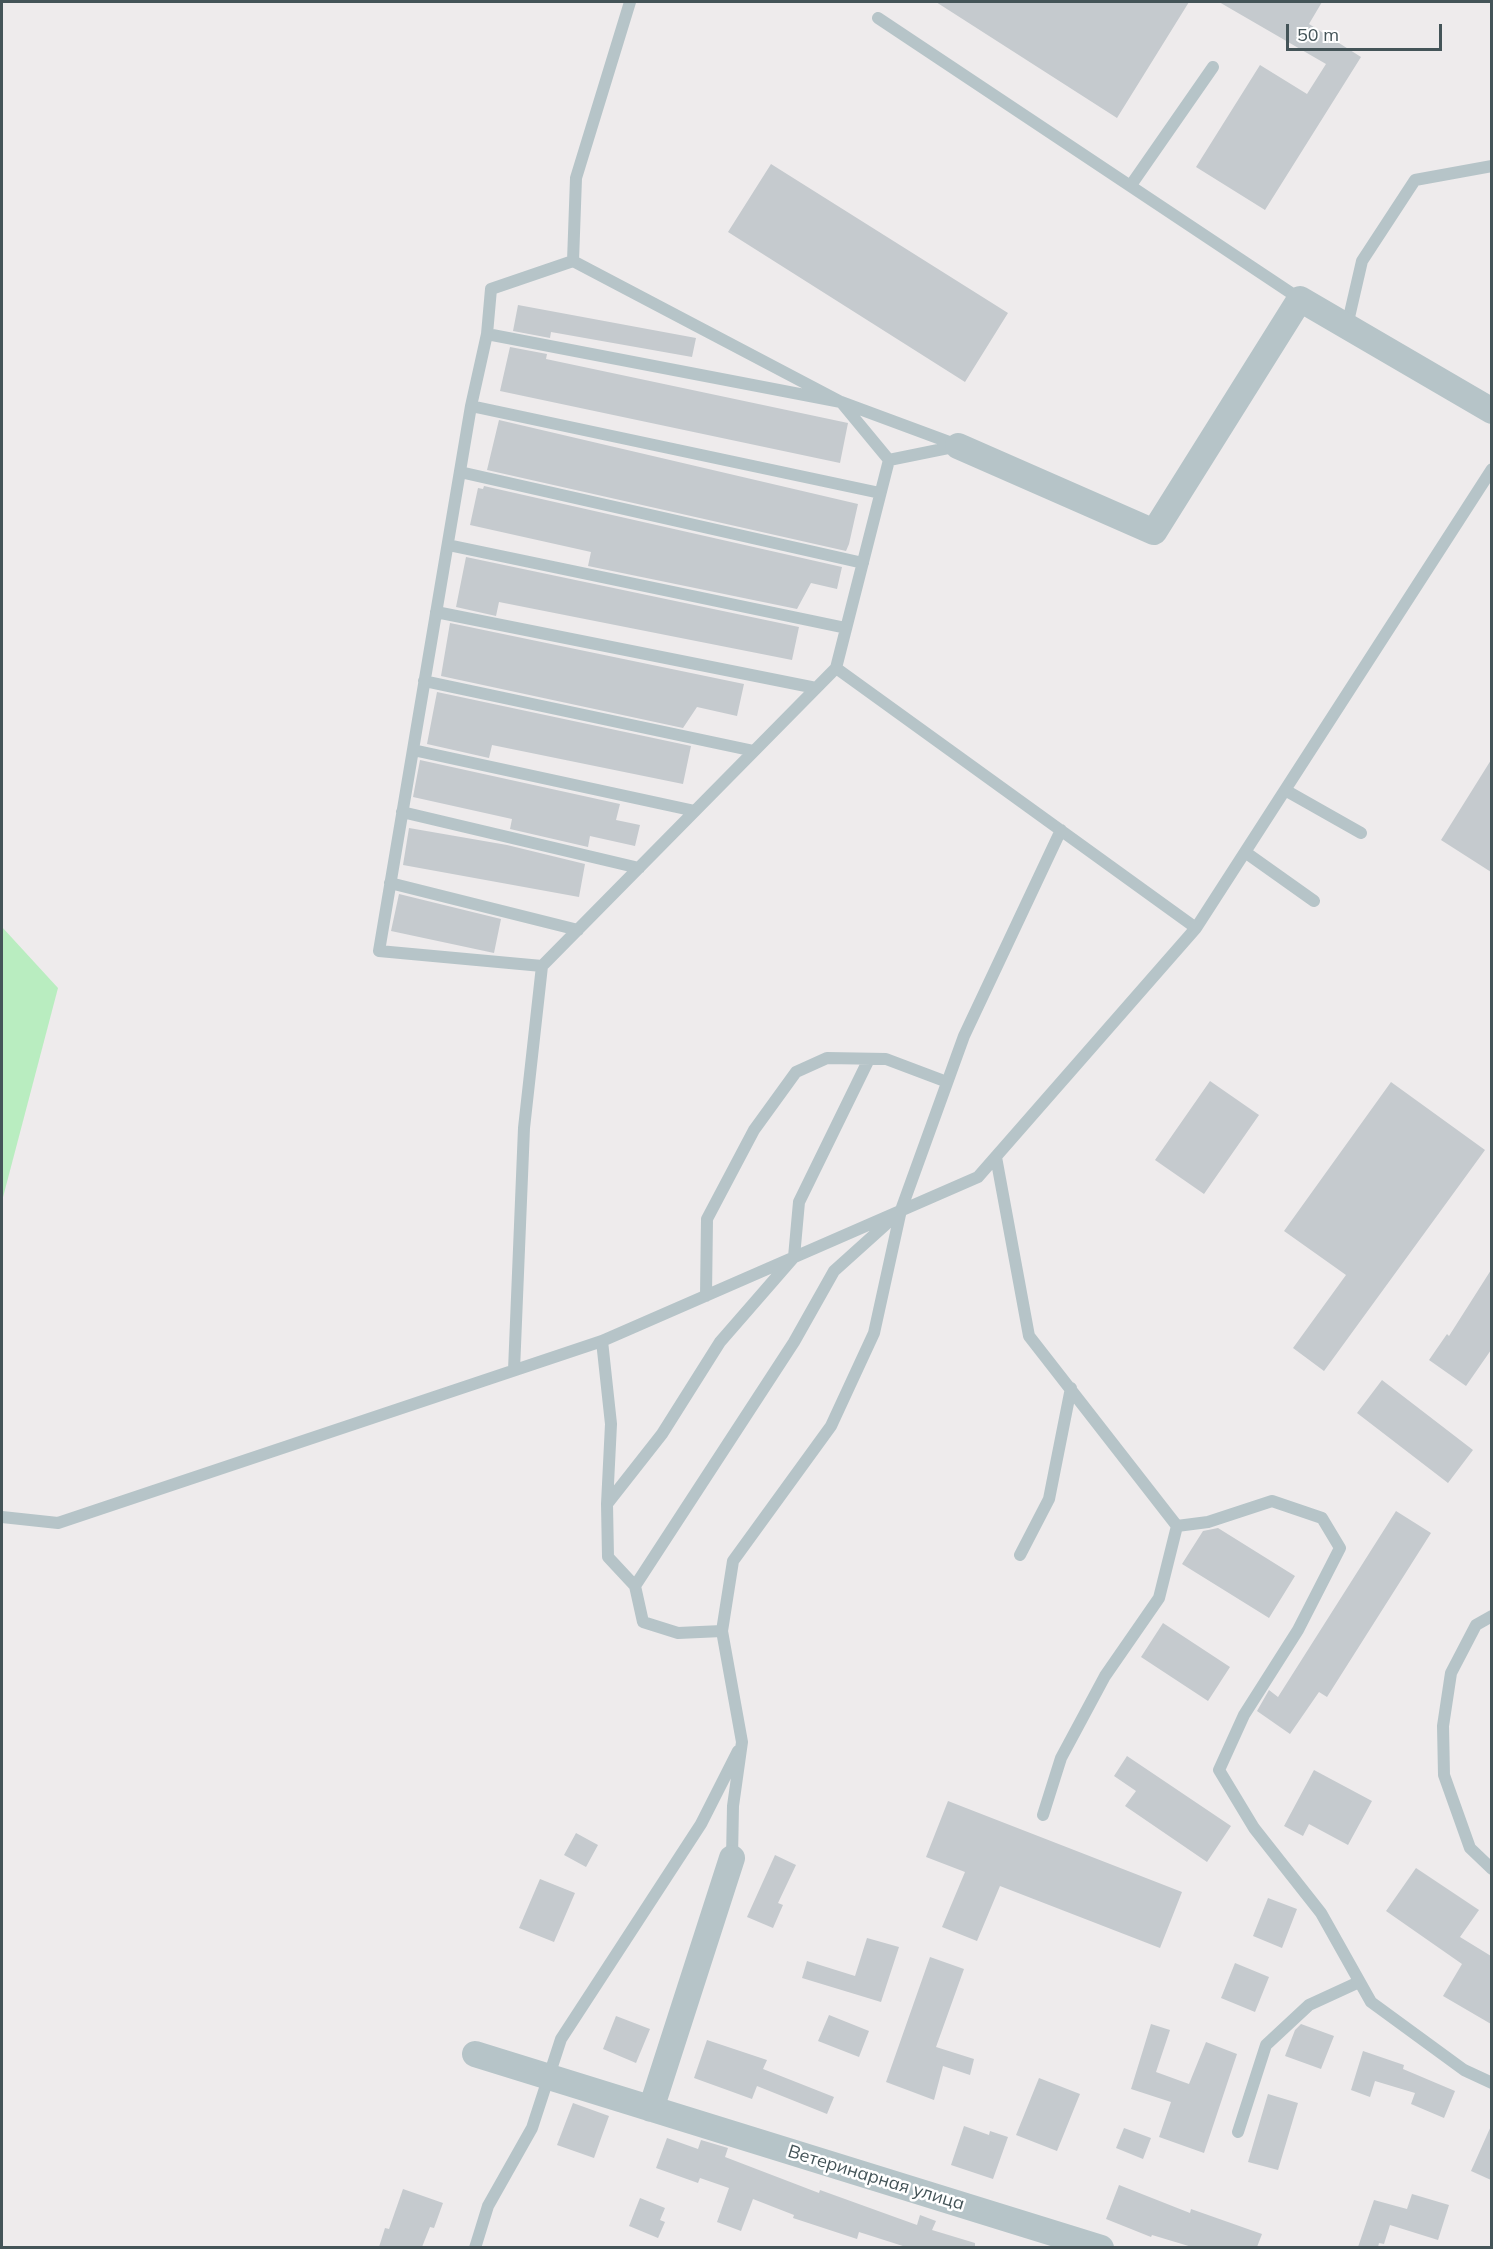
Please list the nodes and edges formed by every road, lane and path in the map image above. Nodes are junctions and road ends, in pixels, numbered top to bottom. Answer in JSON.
{"nodes":[{"id":1,"x":630,"y":2,"type":"edge"},
{"id":2,"x":878,"y":18,"type":"dead end"},
{"id":3,"x":1213,"y":67,"type":"dead end"},
{"id":4,"x":1491,"y":166,"type":"edge"},
{"id":5,"x":1131,"y":185,"type":"junction"},
{"id":6,"x":573,"y":261,"type":"junction"},
{"id":7,"x":1300,"y":299,"type":"junction"},
{"id":8,"x":1347,"y":326,"type":"junction"},
{"id":9,"x":487,"y":333,"type":"junction"},
{"id":10,"x":841,"y":402,"type":"junction"},
{"id":11,"x":471,"y":406,"type":"junction"},
{"id":12,"x":1491,"y":411,"type":"edge"},
{"id":13,"x":958,"y":446,"type":"junction"},
{"id":14,"x":889,"y":460,"type":"junction"},
{"id":15,"x":1491,"y":469,"type":"edge"},
{"id":16,"x":460,"y":472,"type":"junction"},
{"id":17,"x":880,"y":493,"type":"junction"},
{"id":18,"x":447,"y":545,"type":"junction"},
{"id":19,"x":863,"y":563,"type":"junction"},
{"id":20,"x":436,"y":612,"type":"junction"},
{"id":21,"x":846,"y":628,"type":"junction"},
{"id":22,"x":836,"y":668,"type":"junction"},
{"id":23,"x":424,"y":681,"type":"junction"},
{"id":24,"x":816,"y":688,"type":"junction"},
{"id":25,"x":413,"y":750,"type":"junction"},
{"id":26,"x":754,"y":751,"type":"junction"},
{"id":27,"x":1285,"y":790,"type":"junction"},
{"id":28,"x":695,"y":811,"type":"junction"},
{"id":29,"x":402,"y":812,"type":"junction"},
{"id":30,"x":1060,"y":830,"type":"junction"},
{"id":31,"x":1361,"y":833,"type":"dead end"},
{"id":32,"x":1245,"y":852,"type":"junction"},
{"id":33,"x":639,"y":868,"type":"junction"},
{"id":34,"x":390,"y":883,"type":"junction"},
{"id":35,"x":1314,"y":901,"type":"dead end"},
{"id":36,"x":1196,"y":928,"type":"junction"},
{"id":37,"x":578,"y":930,"type":"junction"},
{"id":38,"x":542,"y":966,"type":"junction"},
{"id":39,"x":869,"y":1059,"type":"junction"},
{"id":40,"x":947,"y":1082,"type":"junction"},
{"id":41,"x":996,"y":1157,"type":"junction"},
{"id":42,"x":901,"y":1210,"type":"junction"},
{"id":43,"x":794,"y":1257,"type":"junction"},
{"id":44,"x":706,"y":1296,"type":"junction"},
{"id":45,"x":602,"y":1341,"type":"junction"},
{"id":46,"x":514,"y":1371,"type":"junction"},
{"id":47,"x":1071,"y":1388,"type":"junction"},
{"id":48,"x":607,"y":1504,"type":"junction"},
{"id":49,"x":2,"y":1517,"type":"edge"},
{"id":50,"x":1177,"y":1526,"type":"junction"},
{"id":51,"x":1020,"y":1555,"type":"dead end"},
{"id":52,"x":635,"y":1586,"type":"junction"},
{"id":53,"x":1491,"y":1616,"type":"edge"},
{"id":54,"x":722,"y":1631,"type":"junction"},
{"id":55,"x":742,"y":1742,"type":"junction"},
{"id":56,"x":1043,"y":1815,"type":"dead end"},
{"id":57,"x":732,"y":1858,"type":"joint"},
{"id":58,"x":1491,"y":1869,"type":"edge"},
{"id":59,"x":1359,"y":1982,"type":"junction"},
{"id":60,"x":475,"y":2054,"type":"dead end"},
{"id":61,"x":547,"y":2076,"type":"junction"},
{"id":62,"x":1491,"y":2083,"type":"edge"},
{"id":63,"x":651,"y":2109,"type":"junction"},
{"id":64,"x":1238,"y":2132,"type":"dead end"},
{"id":65,"x":475,"y":2247,"type":"edge"},
{"id":66,"x":1101,"y":2247,"type":"edge"}],
"edges":[{"from":1,"to":6,"type":"lane"},
{"from":2,"to":5,"type":"lane"},
{"from":3,"to":5,"type":"lane"},
{"from":4,"to":8,"type":"lane"},
{"from":5,"to":7,"type":"lane"},
{"from":6,"to":9,"type":"lane"},
{"from":6,"to":10,"type":"lane"},
{"from":7,"to":8,"type":"street"},
{"from":7,"to":13,"type":"street"},
{"from":8,"to":12,"type":"street"},
{"from":9,"to":10,"type":"lane"},
{"from":9,"to":11,"type":"lane"},
{"from":10,"to":13,"type":"lane"},
{"from":10,"to":14,"type":"lane"},
{"from":11,"to":16,"type":"lane"},
{"from":11,"to":17,"type":"lane"},
{"from":13,"to":14,"type":"lane"},
{"from":14,"to":17,"type":"lane"},
{"from":15,"to":27,"type":"lane"},
{"from":16,"to":18,"type":"lane"},
{"from":16,"to":19,"type":"lane"},
{"from":17,"to":19,"type":"lane"},
{"from":18,"to":20,"type":"lane"},
{"from":18,"to":21,"type":"lane"},
{"from":19,"to":21,"type":"lane"},
{"from":20,"to":23,"type":"lane"},
{"from":20,"to":24,"type":"lane"},
{"from":21,"to":22,"type":"lane"},
{"from":22,"to":24,"type":"lane"},
{"from":22,"to":30,"type":"lane"},
{"from":23,"to":25,"type":"lane"},
{"from":23,"to":26,"type":"lane"},
{"from":24,"to":26,"type":"lane"},
{"from":25,"to":28,"type":"lane"},
{"from":25,"to":29,"type":"lane"},
{"from":26,"to":28,"type":"lane"},
{"from":27,"to":31,"type":"lane"},
{"from":27,"to":32,"type":"lane"},
{"from":28,"to":33,"type":"lane"},
{"from":29,"to":33,"type":"lane"},
{"from":29,"to":34,"type":"lane"},
{"from":30,"to":36,"type":"lane"},
{"from":30,"to":40,"type":"lane"},
{"from":32,"to":35,"type":"lane"},
{"from":32,"to":36,"type":"lane"},
{"from":33,"to":37,"type":"lane"},
{"from":34,"to":37,"type":"lane"},
{"from":34,"to":38,"type":"lane"},
{"from":36,"to":41,"type":"lane"},
{"from":37,"to":38,"type":"lane"},
{"from":38,"to":46,"type":"lane"},
{"from":39,"to":40,"type":"lane"},
{"from":39,"to":43,"type":"lane"},
{"from":39,"to":44,"type":"lane"},
{"from":40,"to":42,"type":"lane"},
{"from":41,"to":42,"type":"lane"},
{"from":41,"to":47,"type":"lane"},
{"from":42,"to":43,"type":"lane"},
{"from":42,"to":52,"type":"lane"},
{"from":42,"to":54,"type":"lane"},
{"from":43,"to":44,"type":"lane"},
{"from":43,"to":48,"type":"lane"},
{"from":44,"to":45,"type":"lane"},
{"from":45,"to":46,"type":"lane"},
{"from":45,"to":48,"type":"lane"},
{"from":46,"to":49,"type":"lane"},
{"from":47,"to":50,"type":"lane"},
{"from":47,"to":51,"type":"lane"},
{"from":48,"to":52,"type":"lane"},
{"from":50,"to":56,"type":"lane"},
{"from":50,"to":59,"type":"lane"},
{"from":52,"to":54,"type":"lane"},
{"from":53,"to":58,"type":"lane"},
{"from":54,"to":55,"type":"lane"},
{"from":55,"to":57,"type":"lane"},
{"from":55,"to":61,"type":"lane"},
{"from":57,"to":63,"type":"street"},
{"from":59,"to":62,"type":"lane"},
{"from":59,"to":64,"type":"lane"},
{"from":60,"to":61,"type":"street","name":"Ветеринарная улица"},
{"from":61,"to":63,"type":"street","name":"Ветеринарная улица"},
{"from":61,"to":65,"type":"lane"},
{"from":63,"to":66,"type":"street","name":"Ветеринарная улица"}]}
